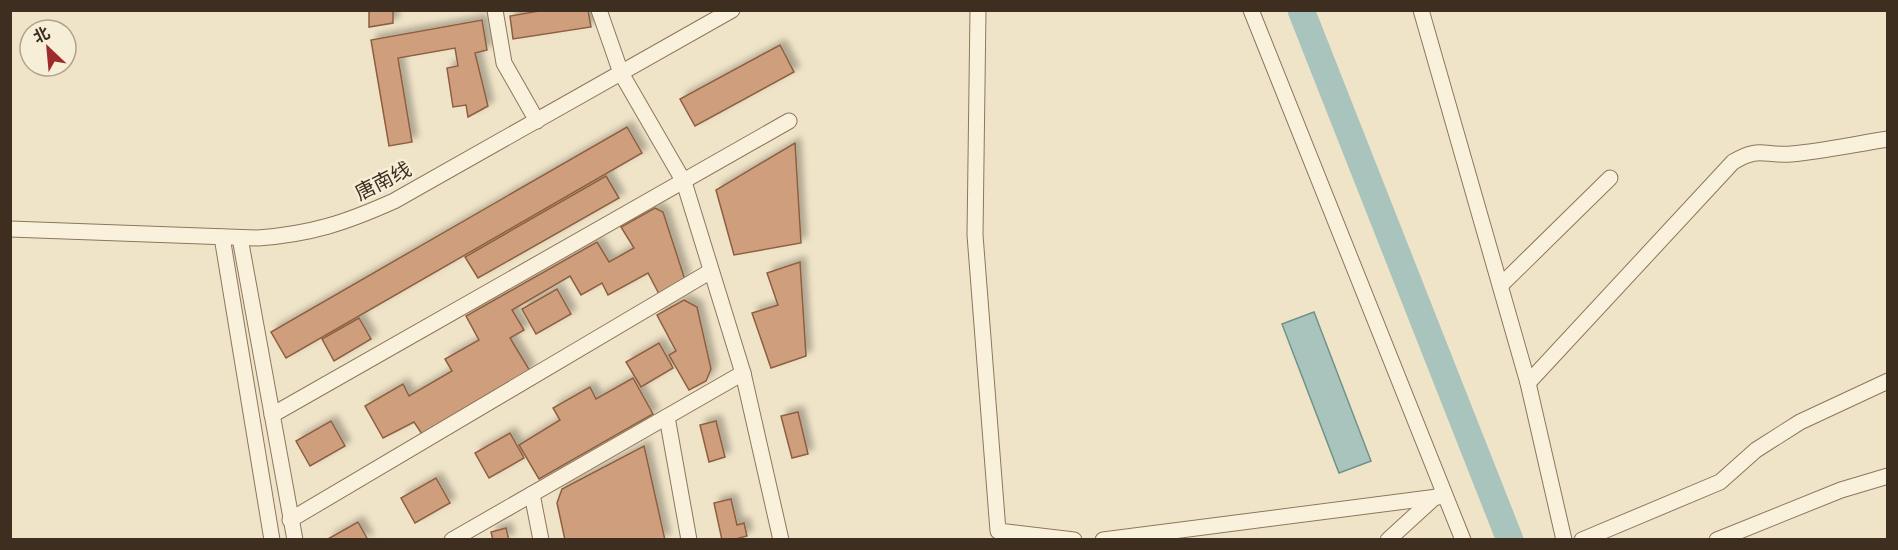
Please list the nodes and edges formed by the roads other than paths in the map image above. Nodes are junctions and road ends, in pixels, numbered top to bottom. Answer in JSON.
{"nodes":[{"id":1,"x":495,"y":10,"type":"edge"},
{"id":2,"x":599,"y":10,"type":"edge"},
{"id":3,"x":732,"y":10,"type":"edge"},
{"id":4,"x":978,"y":10,"type":"edge"},
{"id":5,"x":1251,"y":10,"type":"edge"},
{"id":6,"x":1421,"y":10,"type":"edge"},
{"id":7,"x":621,"y":73,"type":"junction"},
{"id":8,"x":537,"y":121,"type":"junction"},
{"id":9,"x":789,"y":121,"type":"dead end"},
{"id":10,"x":1887,"y":139,"type":"edge"},
{"id":11,"x":1610,"y":178,"type":"dead end"},
{"id":12,"x":684,"y":182,"type":"junction"},
{"id":13,"x":10,"y":229,"type":"edge"},
{"id":14,"x":222,"y":237,"type":"junction"},
{"id":15,"x":240,"y":237,"type":"junction"},
{"id":16,"x":711,"y":271,"type":"junction"},
{"id":17,"x":1501,"y":285,"type":"junction"},
{"id":18,"x":743,"y":373,"type":"junction"},
{"id":19,"x":1887,"y":381,"type":"edge"},
{"id":20,"x":1528,"y":383,"type":"junction"},
{"id":21,"x":272,"y":415,"type":"junction"},
{"id":22,"x":667,"y":417,"type":"junction"},
{"id":23,"x":1887,"y":476,"type":"edge"},
{"id":24,"x":532,"y":494,"type":"junction"},
{"id":25,"x":1440,"y":497,"type":"junction"},
{"id":26,"x":290,"y":520,"type":"junction"},
{"id":27,"x":1104,"y":539,"type":"edge"},
{"id":28,"x":272,"y":540,"type":"edge"},
{"id":29,"x":295,"y":540,"type":"edge"},
{"id":30,"x":452,"y":540,"type":"edge"},
{"id":31,"x":541,"y":540,"type":"edge"},
{"id":32,"x":689,"y":540,"type":"edge"},
{"id":33,"x":782,"y":540,"type":"edge"},
{"id":34,"x":1074,"y":540,"type":"edge"},
{"id":35,"x":1388,"y":540,"type":"edge"},
{"id":36,"x":1463,"y":540,"type":"edge"},
{"id":37,"x":1564,"y":540,"type":"edge"},
{"id":38,"x":1582,"y":540,"type":"edge"},
{"id":39,"x":1717,"y":540,"type":"edge"}],
"edges":[{"from":1,"to":8,"type":"street"},
{"from":2,"to":7,"type":"street"},
{"from":3,"to":7,"type":"street","name":"唐南线"},
{"from":4,"to":34,"type":"street"},
{"from":5,"to":25,"type":"street"},
{"from":6,"to":17,"type":"street"},
{"from":7,"to":8,"type":"street","name":"唐南线"},
{"from":7,"to":12,"type":"street"},
{"from":8,"to":15,"type":"street","name":"唐南线"},
{"from":9,"to":12,"type":"street"},
{"from":10,"to":20,"type":"street"},
{"from":11,"to":17,"type":"street"},
{"from":12,"to":16,"type":"street"},
{"from":12,"to":21,"type":"street"},
{"from":13,"to":14,"type":"street","name":"唐南线"},
{"from":14,"to":15,"type":"street","name":"唐南线"},
{"from":14,"to":28,"type":"street"},
{"from":15,"to":21,"type":"street"},
{"from":16,"to":18,"type":"street"},
{"from":16,"to":26,"type":"street"},
{"from":17,"to":20,"type":"street"},
{"from":18,"to":22,"type":"street"},
{"from":18,"to":33,"type":"street"},
{"from":19,"to":38,"type":"street"},
{"from":20,"to":37,"type":"street"},
{"from":21,"to":26,"type":"street"},
{"from":22,"to":24,"type":"street"},
{"from":22,"to":32,"type":"street"},
{"from":23,"to":39,"type":"street"},
{"from":24,"to":30,"type":"street"},
{"from":24,"to":31,"type":"street"},
{"from":25,"to":27,"type":"street"},
{"from":25,"to":35,"type":"street"},
{"from":25,"to":36,"type":"street"},
{"from":26,"to":29,"type":"street"}]}
